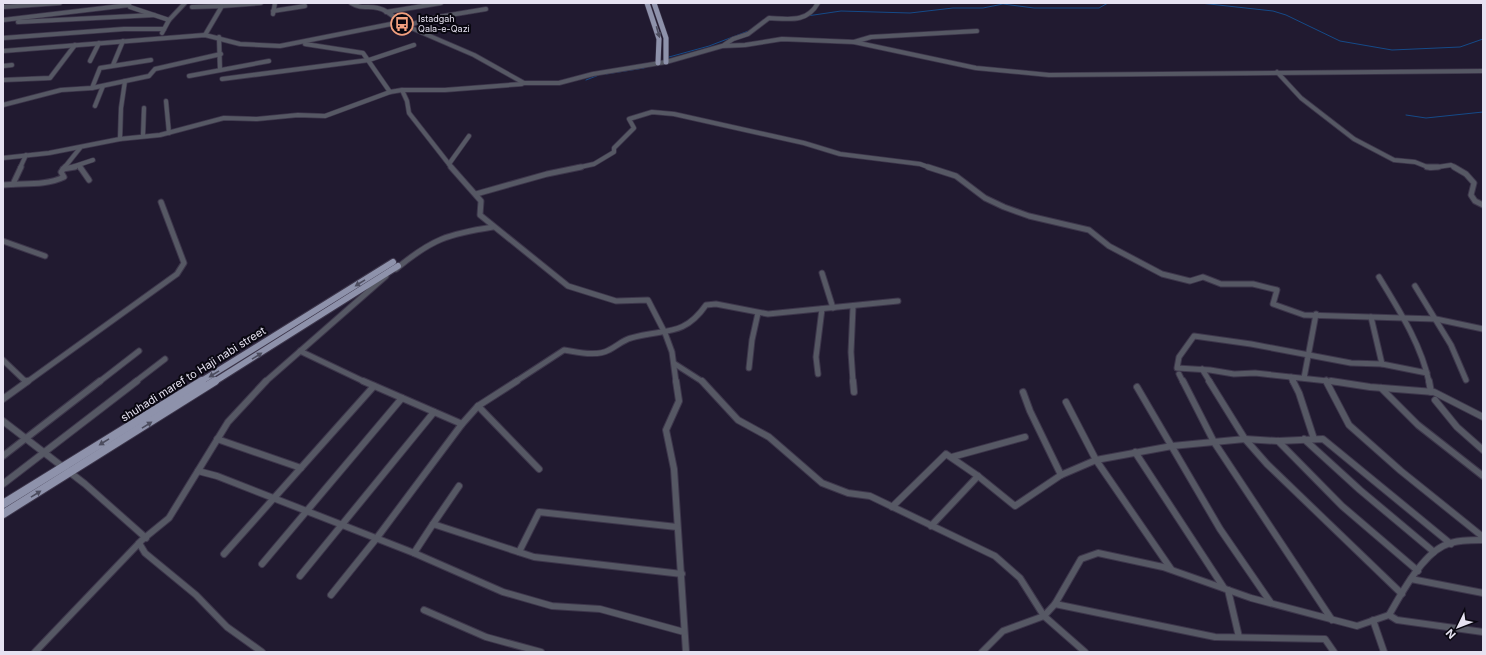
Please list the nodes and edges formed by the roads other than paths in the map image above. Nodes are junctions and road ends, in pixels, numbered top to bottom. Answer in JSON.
{"nodes":[{"id":1,"x":6,"y":3,"type":"edge"},
{"id":2,"x":26,"y":3,"type":"edge"},
{"id":3,"x":60,"y":3,"type":"edge"},
{"id":4,"x":185,"y":3,"type":"edge"},
{"id":5,"x":261,"y":3,"type":"edge"},
{"id":6,"x":275,"y":3,"type":"edge"},
{"id":7,"x":351,"y":3,"type":"edge"},
{"id":8,"x":441,"y":3,"type":"edge"},
{"id":9,"x":647,"y":3,"type":"edge"},
{"id":10,"x":654,"y":3,"type":"edge"},
{"id":11,"x":818,"y":3,"type":"edge"},
{"id":12,"x":43,"y":4,"type":"edge"},
{"id":13,"x":128,"y":4,"type":"edge"},
{"id":14,"x":377,"y":5,"type":"edge"},
{"id":15,"x":3,"y":6,"type":"edge"},
{"id":16,"x":22,"y":6,"type":"junction"},
{"id":17,"x":222,"y":6,"type":"junction"},
{"id":18,"x":305,"y":6,"type":"dead end"},
{"id":19,"x":192,"y":7,"type":"dead end"},
{"id":20,"x":486,"y":9,"type":"dead end"},
{"id":21,"x":386,"y":12,"type":"junction"},
{"id":22,"x":154,"y":15,"type":"junction"},
{"id":23,"x":3,"y":20,"type":"edge"},
{"id":24,"x":169,"y":20,"type":"junction"},
{"id":25,"x":18,"y":22,"type":"dead end"},
{"id":26,"x":402,"y":24,"type":"junction"},
{"id":27,"x":408,"y":26,"type":"junction"},
{"id":28,"x":164,"y":30,"type":"junction"},
{"id":29,"x":976,"y":31,"type":"dead end"},
{"id":30,"x":205,"y":35,"type":"junction"},
{"id":31,"x":219,"y":37,"type":"junction"},
{"id":32,"x":3,"y":38,"type":"edge"},
{"id":33,"x":158,"y":38,"type":"junction"},
{"id":34,"x":123,"y":41,"type":"junction"},
{"id":35,"x":854,"y":42,"type":"junction"},
{"id":36,"x":99,"y":43,"type":"junction"},
{"id":37,"x":294,"y":44,"type":"junction"},
{"id":38,"x":75,"y":45,"type":"junction"},
{"id":39,"x":414,"y":45,"type":"dead end"},
{"id":40,"x":722,"y":46,"type":"junction"},
{"id":41,"x":3,"y":50,"type":"edge"},
{"id":42,"x":221,"y":54,"type":"junction"},
{"id":43,"x":151,"y":60,"type":"dead end"},
{"id":44,"x":369,"y":60,"type":"junction"},
{"id":45,"x":90,"y":61,"type":"dead end"},
{"id":46,"x":269,"y":61,"type":"dead end"},
{"id":47,"x":666,"y":62,"type":"junction"},
{"id":48,"x":658,"y":63,"type":"junction"},
{"id":49,"x":12,"y":65,"type":"dead end"},
{"id":50,"x":112,"y":65,"type":"junction"},
{"id":51,"x":3,"y":66,"type":"edge"},
{"id":52,"x":220,"y":70,"type":"junction"},
{"id":53,"x":1277,"y":72,"type":"junction"},
{"id":54,"x":1483,"y":72,"type":"edge"},
{"id":55,"x":189,"y":76,"type":"dead end"},
{"id":56,"x":222,"y":79,"type":"dead end"},
{"id":57,"x":3,"y":80,"type":"edge"},
{"id":58,"x":125,"y":81,"type":"junction"},
{"id":59,"x":524,"y":83,"type":"junction"},
{"id":60,"x":103,"y":86,"type":"junction"},
{"id":61,"x":92,"y":88,"type":"junction"},
{"id":62,"x":402,"y":90,"type":"junction"},
{"id":63,"x":390,"y":92,"type":"junction"},
{"id":64,"x":166,"y":101,"type":"dead end"},
{"id":65,"x":3,"y":105,"type":"edge"},
{"id":66,"x":95,"y":106,"type":"dead end"},
{"id":67,"x":144,"y":108,"type":"dead end"},
{"id":68,"x":169,"y":133,"type":"junction"},
{"id":69,"x":144,"y":135,"type":"junction"},
{"id":70,"x":468,"y":136,"type":"dead end"},
{"id":71,"x":120,"y":139,"type":"junction"},
{"id":72,"x":80,"y":148,"type":"junction"},
{"id":73,"x":26,"y":155,"type":"junction"},
{"id":74,"x":3,"y":158,"type":"edge"},
{"id":75,"x":93,"y":160,"type":"dead end"},
{"id":76,"x":449,"y":164,"type":"junction"},
{"id":77,"x":79,"y":166,"type":"junction"},
{"id":78,"x":64,"y":169,"type":"junction"},
{"id":79,"x":89,"y":180,"type":"dead end"},
{"id":80,"x":13,"y":184,"type":"junction"},
{"id":81,"x":3,"y":185,"type":"edge"},
{"id":82,"x":476,"y":194,"type":"junction"},
{"id":83,"x":161,"y":202,"type":"dead end"},
{"id":84,"x":1483,"y":206,"type":"edge"},
{"id":85,"x":493,"y":227,"type":"junction"},
{"id":86,"x":3,"y":241,"type":"edge"},
{"id":87,"x":45,"y":256,"type":"dead end"},
{"id":88,"x":396,"y":264,"type":"junction"},
{"id":89,"x":822,"y":273,"type":"dead end"},
{"id":90,"x":1379,"y":277,"type":"dead end"},
{"id":91,"x":1415,"y":286,"type":"dead end"},
{"id":92,"x":898,"y":301,"type":"dead end"},
{"id":93,"x":853,"y":307,"type":"junction"},
{"id":94,"x":833,"y":308,"type":"junction"},
{"id":95,"x":822,"y":309,"type":"junction"},
{"id":96,"x":758,"y":313,"type":"junction"},
{"id":97,"x":1316,"y":314,"type":"junction"},
{"id":98,"x":1371,"y":317,"type":"junction"},
{"id":99,"x":1404,"y":318,"type":"junction"},
{"id":100,"x":1436,"y":319,"type":"junction"},
{"id":101,"x":1483,"y":329,"type":"edge"},
{"id":102,"x":666,"y":333,"type":"junction"},
{"id":103,"x":139,"y":351,"type":"dead end"},
{"id":104,"x":300,"y":351,"type":"junction"},
{"id":105,"x":1308,"y":355,"type":"junction"},
{"id":106,"x":165,"y":359,"type":"dead end"},
{"id":107,"x":3,"y":360,"type":"edge"},
{"id":108,"x":675,"y":364,"type":"junction"},
{"id":109,"x":1382,"y":364,"type":"junction"},
{"id":110,"x":749,"y":368,"type":"dead end"},
{"id":111,"x":1202,"y":369,"type":"junction"},
{"id":112,"x":1427,"y":373,"type":"junction"},
{"id":113,"x":818,"y":374,"type":"dead end"},
{"id":114,"x":1179,"y":374,"type":"dead end"},
{"id":115,"x":1291,"y":377,"type":"junction"},
{"id":116,"x":1304,"y":378,"type":"junction"},
{"id":117,"x":1326,"y":380,"type":"junction"},
{"id":118,"x":1466,"y":380,"type":"dead end"},
{"id":119,"x":26,"y":382,"type":"junction"},
{"id":120,"x":374,"y":386,"type":"junction"},
{"id":121,"x":1137,"y":387,"type":"dead end"},
{"id":122,"x":1381,"y":388,"type":"junction"},
{"id":123,"x":854,"y":392,"type":"dead end"},
{"id":124,"x":1023,"y":392,"type":"dead end"},
{"id":125,"x":1431,"y":392,"type":"junction"},
{"id":126,"x":402,"y":398,"type":"junction"},
{"id":127,"x":3,"y":399,"type":"edge"},
{"id":128,"x":1435,"y":400,"type":"dead end"},
{"id":129,"x":1066,"y":402,"type":"dead end"},
{"id":130,"x":478,"y":406,"type":"junction"},
{"id":131,"x":434,"y":412,"type":"junction"},
{"id":132,"x":1483,"y":417,"type":"edge"},
{"id":133,"x":3,"y":421,"type":"edge"},
{"id":134,"x":462,"y":424,"type":"junction"},
{"id":135,"x":26,"y":438,"type":"junction"},
{"id":136,"x":1024,"y":438,"type":"dead end"},
{"id":137,"x":217,"y":439,"type":"junction"},
{"id":138,"x":1245,"y":439,"type":"junction"},
{"id":139,"x":1304,"y":439,"type":"junction"},
{"id":140,"x":1314,"y":439,"type":"junction"},
{"id":141,"x":1278,"y":441,"type":"junction"},
{"id":142,"x":1214,"y":442,"type":"junction"},
{"id":143,"x":1172,"y":446,"type":"junction"},
{"id":144,"x":1483,"y":450,"type":"edge"},
{"id":145,"x":1135,"y":452,"type":"junction"},
{"id":146,"x":45,"y":453,"type":"junction"},
{"id":147,"x":3,"y":456,"type":"edge"},
{"id":148,"x":952,"y":457,"type":"junction"},
{"id":149,"x":1096,"y":460,"type":"junction"},
{"id":150,"x":63,"y":467,"type":"junction"},
{"id":151,"x":301,"y":468,"type":"junction"},
{"id":152,"x":539,"y":469,"type":"dead end"},
{"id":153,"x":198,"y":471,"type":"junction"},
{"id":154,"x":70,"y":473,"type":"junction"},
{"id":155,"x":1061,"y":475,"type":"junction"},
{"id":156,"x":978,"y":476,"type":"junction"},
{"id":157,"x":1483,"y":476,"type":"edge"},
{"id":158,"x":3,"y":484,"type":"edge"},
{"id":159,"x":459,"y":486,"type":"dead end"},
{"id":160,"x":274,"y":499,"type":"junction"},
{"id":161,"x":3,"y":504,"type":"edge"},
{"id":162,"x":892,"y":507,"type":"junction"},
{"id":163,"x":306,"y":512,"type":"junction"},
{"id":164,"x":3,"y":514,"type":"edge"},
{"id":165,"x":433,"y":524,"type":"junction"},
{"id":166,"x":341,"y":526,"type":"junction"},
{"id":167,"x":931,"y":526,"type":"junction"},
{"id":168,"x":677,"y":527,"type":"junction"},
{"id":169,"x":1483,"y":537,"type":"edge"},
{"id":170,"x":146,"y":538,"type":"junction"},
{"id":171,"x":376,"y":539,"type":"junction"},
{"id":172,"x":1483,"y":540,"type":"edge"},
{"id":173,"x":140,"y":543,"type":"junction"},
{"id":174,"x":1451,"y":544,"type":"junction"},
{"id":175,"x":519,"y":552,"type":"junction"},
{"id":176,"x":1434,"y":552,"type":"junction"},
{"id":177,"x":414,"y":553,"type":"junction"},
{"id":178,"x":224,"y":554,"type":"dead end"},
{"id":179,"x":262,"y":564,"type":"dead end"},
{"id":180,"x":1171,"y":569,"type":"junction"},
{"id":181,"x":1418,"y":571,"type":"junction"},
{"id":182,"x":682,"y":574,"type":"junction"},
{"id":183,"x":300,"y":576,"type":"dead end"},
{"id":184,"x":1411,"y":579,"type":"junction"},
{"id":185,"x":1226,"y":589,"type":"junction"},
{"id":186,"x":1483,"y":593,"type":"edge"},
{"id":187,"x":1402,"y":594,"type":"junction"},
{"id":188,"x":331,"y":595,"type":"dead end"},
{"id":189,"x":1271,"y":603,"type":"junction"},
{"id":190,"x":1056,"y":604,"type":"junction"},
{"id":191,"x":424,"y":610,"type":"dead end"},
{"id":192,"x":1389,"y":614,"type":"junction"},
{"id":193,"x":1044,"y":616,"type":"junction"},
{"id":194,"x":1332,"y":620,"type":"junction"},
{"id":195,"x":1373,"y":620,"type":"junction"},
{"id":196,"x":684,"y":632,"type":"junction"},
{"id":197,"x":1483,"y":632,"type":"edge"},
{"id":198,"x":1238,"y":637,"type":"junction"},
{"id":199,"x":34,"y":652,"type":"edge"},
{"id":200,"x":262,"y":652,"type":"edge"},
{"id":201,"x":541,"y":652,"type":"edge"},
{"id":202,"x":686,"y":652,"type":"edge"},
{"id":203,"x":982,"y":652,"type":"edge"},
{"id":204,"x":1085,"y":652,"type":"edge"},
{"id":205,"x":1334,"y":652,"type":"edge"},
{"id":206,"x":1384,"y":652,"type":"edge"}],
"edges":[{"from":1,"to":15,"type":"street"},
{"from":2,"to":16,"type":"street"},
{"from":3,"to":12,"type":"street"},
{"from":4,"to":24,"type":"street"},
{"from":5,"to":17,"type":"street"},
{"from":6,"to":18,"type":"street"},
{"from":7,"to":14,"type":"street"},
{"from":8,"to":21,"type":"street"},
{"from":9,"to":48,"type":"main road","one_way":true},
{"from":10,"to":47,"type":"main road"},
{"from":11,"to":40,"type":"street"},
{"from":12,"to":16,"type":"street"},
{"from":13,"to":22,"type":"street"},
{"from":13,"to":23,"type":"street"},
{"from":14,"to":21,"type":"street"},
{"from":15,"to":16,"type":"street"},
{"from":17,"to":19,"type":"street"},
{"from":17,"to":30,"type":"street"},
{"from":20,"to":27,"type":"street"},
{"from":21,"to":26,"type":"street"},
{"from":22,"to":24,"type":"street"},
{"from":22,"to":25,"type":"street"},
{"from":24,"to":28,"type":"street"},
{"from":26,"to":27,"type":"street"},
{"from":26,"to":37,"type":"street"},
{"from":27,"to":59,"type":"street"},
{"from":28,"to":32,"type":"street"},
{"from":28,"to":33,"type":"street"},
{"from":29,"to":35,"type":"street"},
{"from":30,"to":31,"type":"street"},
{"from":30,"to":33,"type":"street"},
{"from":31,"to":37,"type":"street"},
{"from":31,"to":42,"type":"street"},
{"from":33,"to":34,"type":"street"},
{"from":34,"to":36,"type":"street"},
{"from":34,"to":50,"type":"street"},
{"from":35,"to":40,"type":"street"},
{"from":35,"to":53,"type":"street"},
{"from":36,"to":38,"type":"street"},
{"from":36,"to":45,"type":"street"},
{"from":37,"to":44,"type":"street"},
{"from":38,"to":41,"type":"street"},
{"from":38,"to":57,"type":"street"},
{"from":39,"to":44,"type":"street"},
{"from":40,"to":47,"type":"street"},
{"from":42,"to":52,"type":"street"},
{"from":42,"to":58,"type":"street"},
{"from":43,"to":50,"type":"street"},
{"from":44,"to":56,"type":"street"},
{"from":44,"to":63,"type":"street"},
{"from":46,"to":52,"type":"street"},
{"from":47,"to":48,"type":"street"},
{"from":48,"to":59,"type":"street"},
{"from":49,"to":51,"type":"street"},
{"from":50,"to":61,"type":"street"},
{"from":52,"to":55,"type":"street"},
{"from":53,"to":54,"type":"street"},
{"from":53,"to":84,"type":"street"},
{"from":58,"to":60,"type":"street"},
{"from":58,"to":71,"type":"street"},
{"from":59,"to":62,"type":"street"},
{"from":60,"to":61,"type":"street"},
{"from":60,"to":66,"type":"street"},
{"from":61,"to":65,"type":"street"},
{"from":62,"to":63,"type":"street"},
{"from":62,"to":76,"type":"street"},
{"from":63,"to":68,"type":"street"},
{"from":64,"to":68,"type":"street"},
{"from":67,"to":69,"type":"street"},
{"from":68,"to":69,"type":"street"},
{"from":69,"to":71,"type":"street"},
{"from":70,"to":76,"type":"street"},
{"from":71,"to":72,"type":"street"},
{"from":72,"to":73,"type":"street"},
{"from":72,"to":78,"type":"street"},
{"from":73,"to":74,"type":"street"},
{"from":73,"to":80,"type":"street"},
{"from":75,"to":77,"type":"street"},
{"from":76,"to":82,"type":"street"},
{"from":77,"to":78,"type":"street"},
{"from":77,"to":79,"type":"street"},
{"from":78,"to":80,"type":"street"},
{"from":80,"to":81,"type":"street"},
{"from":82,"to":85,"type":"street"},
{"from":82,"to":97,"type":"street"},
{"from":83,"to":119,"type":"street"},
{"from":85,"to":88,"type":"street"},
{"from":85,"to":102,"type":"street"},
{"from":86,"to":87,"type":"street"},
{"from":88,"to":104,"type":"street"},
{"from":88,"to":150,"type":"main road","name":"shuhadi maref to Haji nabi street","one_way":true},
{"from":154,"to":88,"type":"main road","one_way":true},
{"from":89,"to":94,"type":"street"},
{"from":90,"to":99,"type":"street"},
{"from":91,"to":100,"type":"street"},
{"from":92,"to":93,"type":"street"},
{"from":93,"to":94,"type":"street"},
{"from":93,"to":123,"type":"street"},
{"from":94,"to":95,"type":"street"},
{"from":95,"to":96,"type":"street"},
{"from":95,"to":113,"type":"street"},
{"from":96,"to":102,"type":"street"},
{"from":96,"to":110,"type":"street"},
{"from":97,"to":98,"type":"street"},
{"from":97,"to":105,"type":"street"},
{"from":98,"to":99,"type":"street"},
{"from":98,"to":109,"type":"street"},
{"from":99,"to":100,"type":"street"},
{"from":99,"to":112,"type":"street"},
{"from":100,"to":101,"type":"street"},
{"from":100,"to":118,"type":"street"},
{"from":102,"to":108,"type":"street"},
{"from":102,"to":130,"type":"street"},
{"from":103,"to":135,"type":"street"},
{"from":104,"to":120,"type":"street"},
{"from":104,"to":137,"type":"street"},
{"from":105,"to":109,"type":"street"},
{"from":105,"to":111,"type":"street"},
{"from":105,"to":116,"type":"street"},
{"from":106,"to":146,"type":"street"},
{"from":107,"to":119,"type":"street"},
{"from":108,"to":162,"type":"street"},
{"from":108,"to":168,"type":"street"},
{"from":109,"to":112,"type":"street"},
{"from":111,"to":115,"type":"street"},
{"from":111,"to":138,"type":"street"},
{"from":112,"to":125,"type":"street"},
{"from":114,"to":142,"type":"street"},
{"from":115,"to":116,"type":"street"},
{"from":115,"to":140,"type":"street"},
{"from":116,"to":117,"type":"street"},
{"from":117,"to":122,"type":"street"},
{"from":117,"to":169,"type":"street"},
{"from":119,"to":127,"type":"street"},
{"from":120,"to":126,"type":"street"},
{"from":120,"to":151,"type":"street"},
{"from":121,"to":143,"type":"street"},
{"from":122,"to":125,"type":"street"},
{"from":122,"to":157,"type":"street"},
{"from":124,"to":155,"type":"street"},
{"from":125,"to":132,"type":"street"},
{"from":126,"to":131,"type":"street"},
{"from":126,"to":163,"type":"street"},
{"from":128,"to":144,"type":"street"},
{"from":129,"to":149,"type":"street"},
{"from":130,"to":134,"type":"street"},
{"from":130,"to":152,"type":"street"},
{"from":131,"to":134,"type":"street"},
{"from":131,"to":166,"type":"street"},
{"from":133,"to":135,"type":"street"},
{"from":134,"to":171,"type":"street"},
{"from":135,"to":146,"type":"street"},
{"from":135,"to":147,"type":"street"},
{"from":136,"to":148,"type":"street"},
{"from":137,"to":151,"type":"street"},
{"from":137,"to":153,"type":"street"},
{"from":138,"to":141,"type":"street"},
{"from":138,"to":142,"type":"street"},
{"from":138,"to":187,"type":"street"},
{"from":139,"to":140,"type":"street"},
{"from":139,"to":141,"type":"street"},
{"from":139,"to":176,"type":"street"},
{"from":140,"to":174,"type":"street"},
{"from":141,"to":181,"type":"street"},
{"from":142,"to":143,"type":"street"},
{"from":142,"to":194,"type":"street"},
{"from":143,"to":145,"type":"street"},
{"from":143,"to":189,"type":"street"},
{"from":145,"to":149,"type":"street"},
{"from":145,"to":185,"type":"street"},
{"from":146,"to":150,"type":"street"},
{"from":146,"to":158,"type":"street"},
{"from":148,"to":156,"type":"street"},
{"from":148,"to":162,"type":"street"},
{"from":149,"to":155,"type":"street"},
{"from":149,"to":180,"type":"street"},
{"from":150,"to":154,"type":"street"},
{"from":150,"to":161,"type":"main road","name":"shuhadi maref to Haji nabi street"},
{"from":151,"to":160,"type":"street"},
{"from":153,"to":160,"type":"street"},
{"from":153,"to":170,"type":"street"},
{"from":164,"to":154,"type":"main road","one_way":true},
{"from":154,"to":170,"type":"street"},
{"from":155,"to":156,"type":"street"},
{"from":156,"to":167,"type":"street"},
{"from":159,"to":165,"type":"street"},
{"from":160,"to":163,"type":"street"},
{"from":160,"to":178,"type":"street"},
{"from":162,"to":167,"type":"street"},
{"from":163,"to":166,"type":"street"},
{"from":163,"to":179,"type":"street"},
{"from":165,"to":175,"type":"street"},
{"from":165,"to":177,"type":"street"},
{"from":166,"to":171,"type":"street"},
{"from":166,"to":183,"type":"street"},
{"from":167,"to":193,"type":"street"},
{"from":168,"to":175,"type":"street"},
{"from":168,"to":182,"type":"street"},
{"from":170,"to":173,"type":"street"},
{"from":171,"to":177,"type":"street"},
{"from":171,"to":188,"type":"street"},
{"from":172,"to":174,"type":"street"},
{"from":173,"to":199,"type":"street"},
{"from":173,"to":200,"type":"street"},
{"from":174,"to":176,"type":"street"},
{"from":175,"to":182,"type":"street"},
{"from":176,"to":181,"type":"street"},
{"from":177,"to":196,"type":"street"},
{"from":180,"to":185,"type":"street"},
{"from":180,"to":190,"type":"street"},
{"from":181,"to":184,"type":"street"},
{"from":182,"to":196,"type":"street"},
{"from":184,"to":186,"type":"street"},
{"from":184,"to":187,"type":"street"},
{"from":185,"to":189,"type":"street"},
{"from":185,"to":198,"type":"street"},
{"from":187,"to":192,"type":"street"},
{"from":189,"to":194,"type":"street"},
{"from":190,"to":193,"type":"street"},
{"from":190,"to":198,"type":"street"},
{"from":191,"to":201,"type":"street"},
{"from":192,"to":195,"type":"street"},
{"from":192,"to":197,"type":"street"},
{"from":193,"to":203,"type":"street"},
{"from":193,"to":204,"type":"street"},
{"from":194,"to":195,"type":"street"},
{"from":195,"to":206,"type":"street"},
{"from":196,"to":202,"type":"street"},
{"from":198,"to":205,"type":"street"}]}
